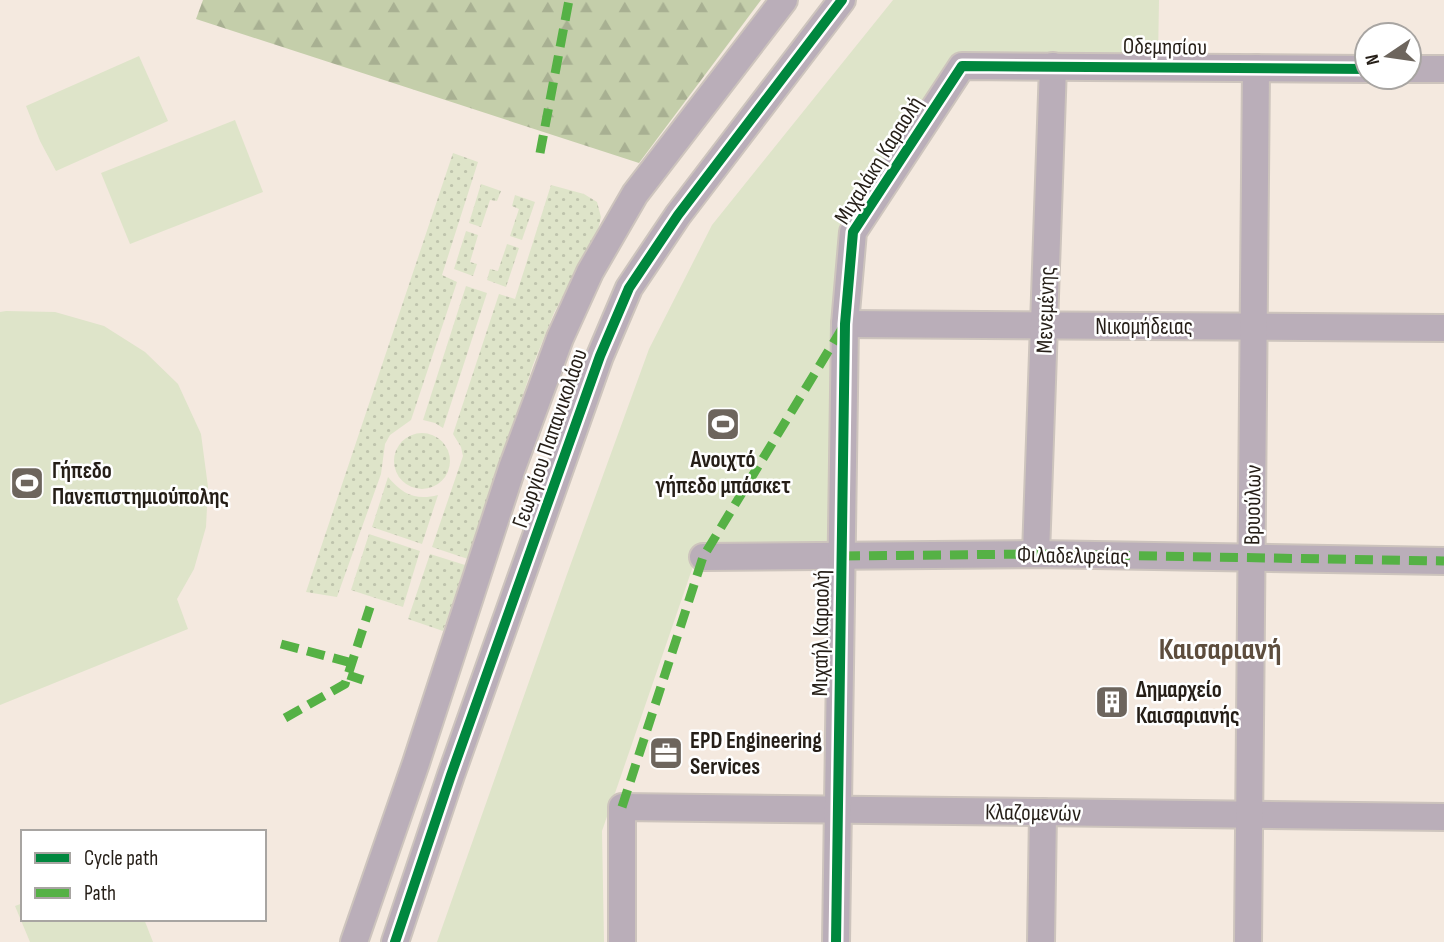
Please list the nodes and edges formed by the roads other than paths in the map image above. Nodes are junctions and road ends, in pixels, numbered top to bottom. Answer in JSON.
{"nodes":[{"id":1,"x":784,"y":0,"type":"edge"},
{"id":2,"x":842,"y":0,"type":"edge"},
{"id":3,"x":962,"y":66,"type":"joint"},
{"id":4,"x":1053,"y":66,"type":"junction"},
{"id":5,"x":1256,"y":68,"type":"junction"},
{"id":6,"x":1353,"y":69,"type":"edge"},
{"id":7,"x":1423,"y":69,"type":"edge"},
{"id":8,"x":1444,"y":69,"type":"edge"},
{"id":9,"x":845,"y":324,"type":"junction"},
{"id":10,"x":1044,"y":325,"type":"junction"},
{"id":11,"x":1254,"y":327,"type":"junction"},
{"id":12,"x":1444,"y":328,"type":"edge"},
{"id":13,"x":1036,"y":554,"type":"junction"},
{"id":14,"x":842,"y":556,"type":"junction"},
{"id":15,"x":703,"y":557,"type":"dead end"},
{"id":16,"x":1251,"y":558,"type":"junction"},
{"id":17,"x":1444,"y":561,"type":"edge"},
{"id":18,"x":838,"y":810,"type":"junction"},
{"id":19,"x":1043,"y":812,"type":"junction"},
{"id":20,"x":1249,"y":814,"type":"junction"},
{"id":21,"x":1444,"y":817,"type":"edge"},
{"id":22,"x":354,"y":942,"type":"edge"},
{"id":23,"x":395,"y":942,"type":"edge"},
{"id":24,"x":622,"y":942,"type":"edge"},
{"id":25,"x":836,"y":942,"type":"edge"},
{"id":26,"x":1041,"y":942,"type":"edge"},
{"id":27,"x":1248,"y":942,"type":"edge"}],
"edges":[{"from":1,"to":22,"type":"street","name":"Γεωργίου Παπανικολάου"},
{"from":2,"to":23,"type":"street","name":"Γεωργίου Παπανικολάου"},
{"from":3,"to":4,"type":"street","name":"Οδεμησίου"},
{"from":3,"to":9,"type":"street","name":"Μιχαλάκη Καραολή"},
{"from":4,"to":5,"type":"street","name":"Οδεμησίου"},
{"from":4,"to":10,"type":"street","name":"Μενεμένης"},
{"from":5,"to":6,"type":"street","name":"Οδεμησίου"},
{"from":5,"to":11,"type":"street","name":"Βρυούλων"},
{"from":7,"to":8,"type":"street"},
{"from":9,"to":10,"type":"street","name":"Νικομήδειας"},
{"from":9,"to":14,"type":"street","name":"Μιχαήλ Καραολή"},
{"from":10,"to":11,"type":"street","name":"Νικομήδειας"},
{"from":10,"to":13,"type":"street","name":"Μενεμένης"},
{"from":11,"to":12,"type":"street","name":"Νικομήδειας"},
{"from":11,"to":16,"type":"street","name":"Βρυούλων"},
{"from":13,"to":14,"type":"street","name":"Φιλαδελφείας"},
{"from":13,"to":16,"type":"street","name":"Φιλαδελφείας"},
{"from":14,"to":15,"type":"street","name":"Φιλαδελφείας"},
{"from":14,"to":18,"type":"street","name":"Μιχαήλ Καραολή"},
{"from":16,"to":17,"type":"street","name":"Φιλαδελφείας"},
{"from":16,"to":20,"type":"street","name":"Βρυούλων"},
{"from":18,"to":19,"type":"street","name":"Κλαζομενών"},
{"from":18,"to":24,"type":"street","name":"Κλαζομενών"},
{"from":18,"to":25,"type":"street","name":"Μιχαήλ Καραολή"},
{"from":19,"to":20,"type":"street","name":"Κλαζομενών"},
{"from":19,"to":26,"type":"street"},
{"from":20,"to":21,"type":"street","name":"Κλαζομενών"},
{"from":20,"to":27,"type":"street","name":"Βρυούλων"}]}
